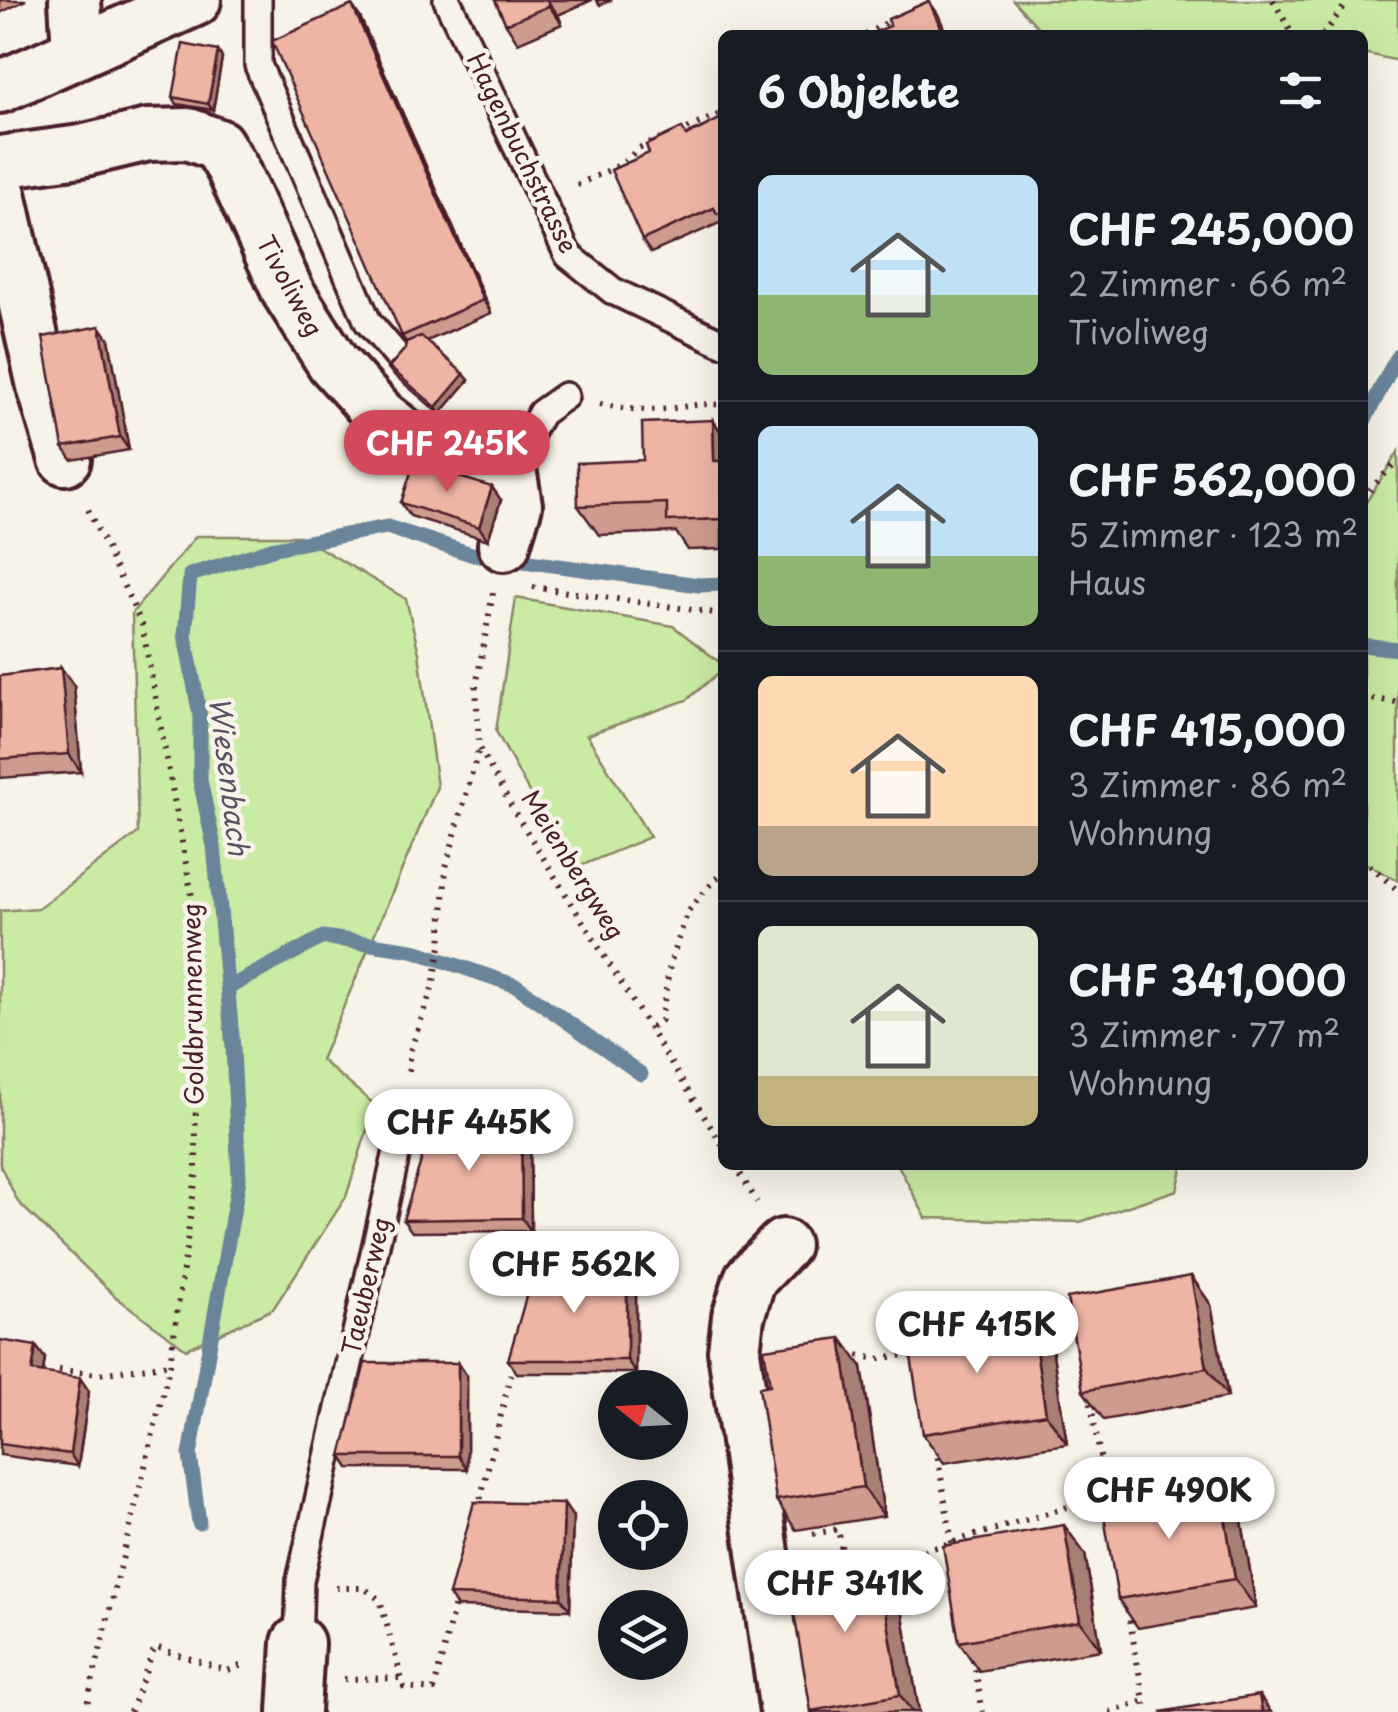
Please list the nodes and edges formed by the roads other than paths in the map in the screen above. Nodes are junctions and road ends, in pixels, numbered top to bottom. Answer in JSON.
{"nodes":[{"id":1,"x":75,"y":0,"type":"edge"},
{"id":2,"x":195,"y":0,"type":"edge"},
{"id":3,"x":258,"y":0,"type":"edge"},
{"id":4,"x":447,"y":0,"type":"edge"},
{"id":5,"x":78,"y":51,"type":"junction"},
{"id":6,"x":0,"y":86,"type":"edge"},
{"id":7,"x":0,"y":162,"type":"edge"},
{"id":8,"x":0,"y":194,"type":"edge"},
{"id":9,"x":718,"y":341,"type":"edge"},
{"id":10,"x":403,"y":363,"type":"edge"},
{"id":11,"x":565,"y":396,"type":"road end"},
{"id":12,"x":65,"y":459,"type":"edge"},
{"id":13,"x":510,"y":469,"type":"junction"},
{"id":14,"x":504,"y":570,"type":"road end"},
{"id":15,"x":407,"y":1107,"type":"road end"},
{"id":16,"x":783,"y":1245,"type":"dead end"},
{"id":17,"x":298,"y":1643,"type":"joint"},
{"id":18,"x":294,"y":1712,"type":"edge"},
{"id":19,"x":786,"y":1712,"type":"edge"}],
"edges":[{"from":1,"to":5,"type":"street"},
{"from":2,"to":5,"type":"street"},
{"from":3,"to":10,"type":"lane"},
{"from":4,"to":9,"type":"lane","name":"Hagenbuchstrasse"},
{"from":5,"to":6,"type":"street"},
{"from":7,"to":13,"type":"street","name":"Tivoliweg"},
{"from":8,"to":12,"type":"street"},
{"from":11,"to":13,"type":"lane"},
{"from":13,"to":14,"type":"street"},
{"from":15,"to":17,"type":"lane","name":"Taeuberweg"},
{"from":16,"to":19,"type":"street"},
{"from":17,"to":18,"type":"street","name":"Taeuberweg"}]}
